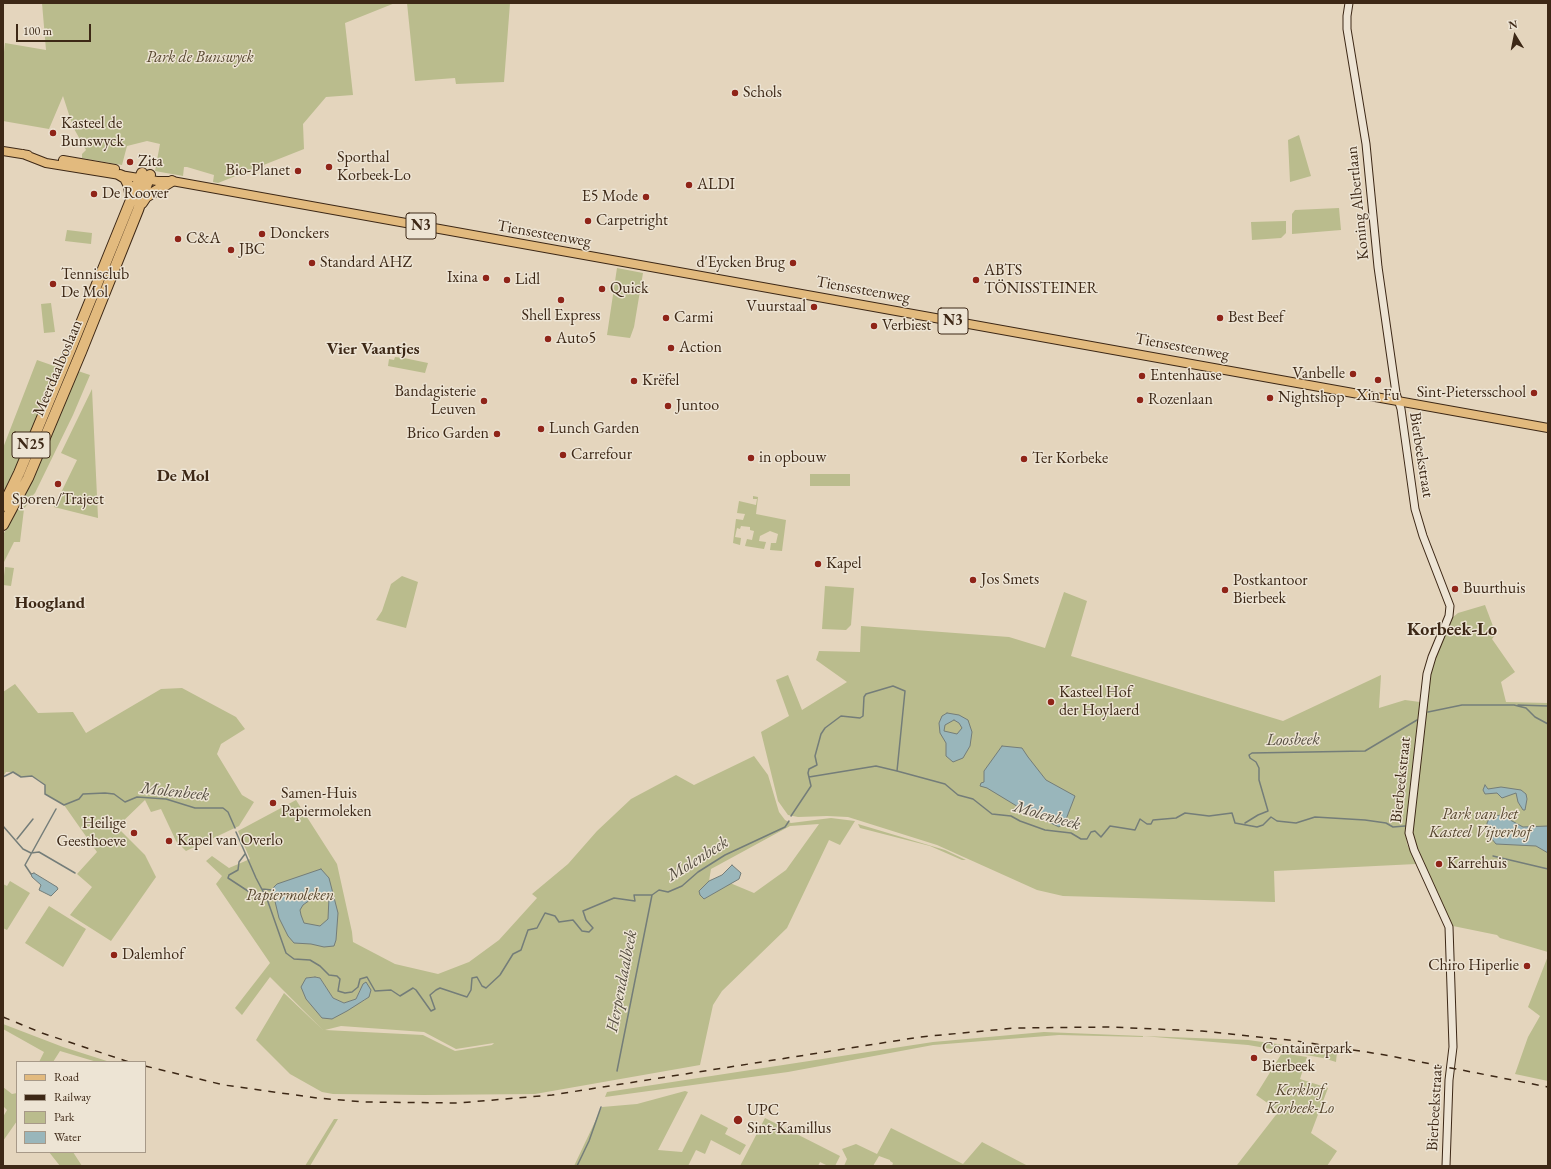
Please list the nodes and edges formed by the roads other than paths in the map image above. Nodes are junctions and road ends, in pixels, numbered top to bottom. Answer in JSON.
{"nodes":[{"id":1,"x":1349,"y":3,"type":"edge"},
{"id":2,"x":3,"y":151,"type":"edge"},
{"id":3,"x":23,"y":154,"type":"junction"},
{"id":4,"x":120,"y":175,"type":"junction"},
{"id":5,"x":145,"y":176,"type":"junction"},
{"id":6,"x":172,"y":181,"type":"junction"},
{"id":7,"x":133,"y":208,"type":"junction"},
{"id":8,"x":76,"y":350,"type":"junction"},
{"id":9,"x":1398,"y":400,"type":"junction"},
{"id":10,"x":1548,"y":428,"type":"edge"},
{"id":11,"x":3,"y":506,"type":"edge"},
{"id":12,"x":3,"y":525,"type":"edge"},
{"id":13,"x":1446,"y":1166,"type":"edge"}],
"edges":[{"from":1,"to":9,"type":"street","name":"Koning Albertlaan"},
{"from":2,"to":3,"type":"main road","name":"Tiensesteenweg","number":"N3"},
{"from":3,"to":4,"type":"main road","name":"Tiensesteenweg","number":"N3"},
{"from":3,"to":5,"type":"main road","name":"Tiensesteenweg","number":"N3"},
{"from":4,"to":5,"type":"main road","name":"Tiensesteenweg","number":"N3"},
{"from":4,"to":7,"type":"highway"},
{"from":5,"to":6,"type":"main road","name":"Tiensesteenweg","number":"N3"},
{"from":5,"to":7,"type":"highway","name":"Meerdaalboslaan","number":"N25"},
{"from":6,"to":7,"type":"highway"},
{"from":6,"to":9,"type":"main road","name":"Tiensesteenweg","number":"N3"},
{"from":7,"to":8,"type":"highway","name":"Meerdaalboslaan","number":"N25"},
{"from":8,"to":11,"type":"highway","name":"Meerdaalboslaan","number":"N25"},
{"from":8,"to":12,"type":"highway","name":"Meerdaalboslaan","number":"N25"},
{"from":9,"to":10,"type":"main road","name":"Tiensesteenweg","number":"N3"},
{"from":9,"to":13,"type":"street","name":"Bierbeekstraat"}]}
